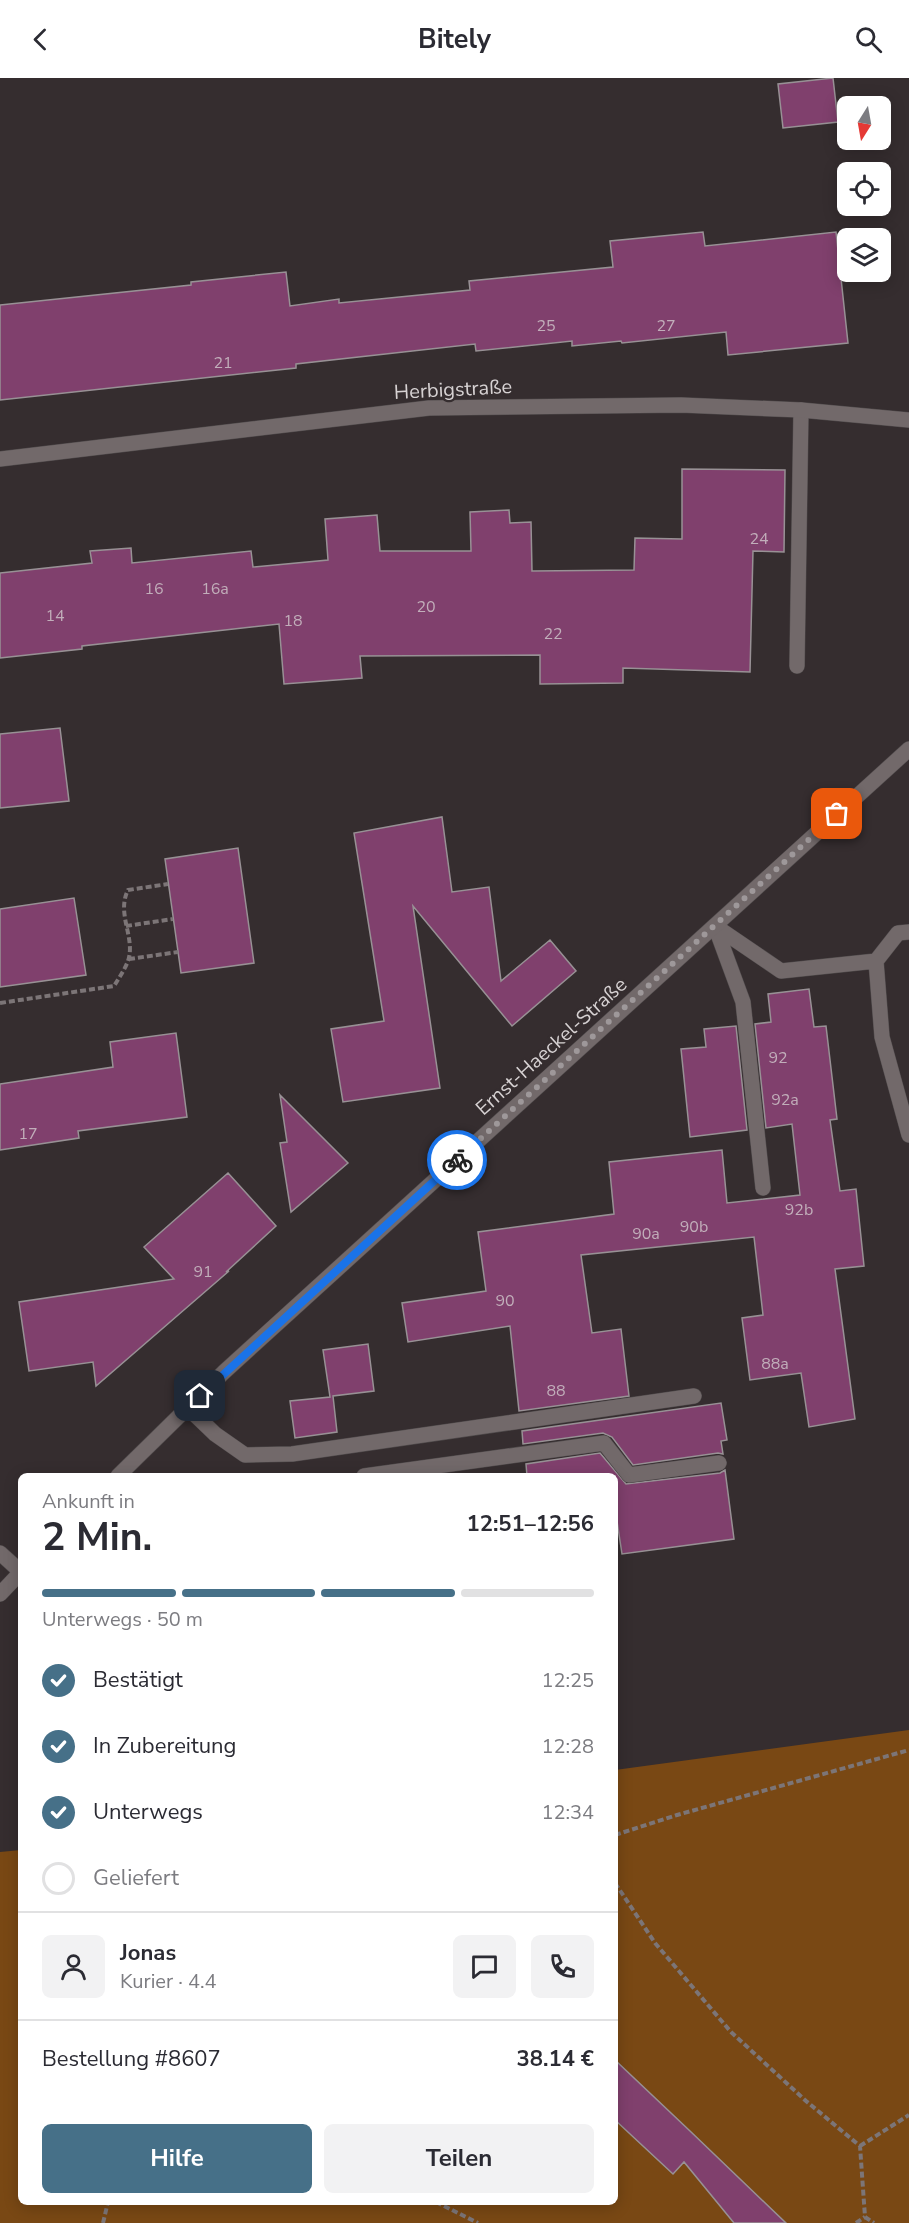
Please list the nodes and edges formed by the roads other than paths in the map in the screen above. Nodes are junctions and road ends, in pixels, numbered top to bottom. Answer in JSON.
{"nodes":[{"id":1,"x":801,"y":410,"type":"junction"},
{"id":2,"x":909,"y":420,"type":"edge"},
{"id":3,"x":0,"y":459,"type":"edge"},
{"id":4,"x":797,"y":666,"type":"dead end"},
{"id":5,"x":909,"y":749,"type":"edge"},
{"id":6,"x":715,"y":926,"type":"junction"},
{"id":7,"x":909,"y":932,"type":"edge"},
{"id":8,"x":876,"y":961,"type":"junction"},
{"id":9,"x":909,"y":1135,"type":"edge"},
{"id":10,"x":763,"y":1188,"type":"dead end"},
{"id":11,"x":694,"y":1396,"type":"dead end"},
{"id":12,"x":188,"y":1408,"type":"junction"},
{"id":13,"x":719,"y":1463,"type":"dead end"},
{"id":14,"x":121,"y":1473,"type":"edge"},
{"id":15,"x":386,"y":1473,"type":"edge"},
{"id":16,"x":0,"y":1553,"type":"edge"},
{"id":17,"x":18,"y":1569,"type":"edge"},
{"id":18,"x":18,"y":1575,"type":"edge"},
{"id":19,"x":0,"y":1594,"type":"edge"}],
"edges":[{"from":1,"to":2,"type":"street","name":"Herbigstraße"},
{"from":1,"to":3,"type":"street","name":"Herbigstraße"},
{"from":1,"to":4,"type":"street"},
{"from":5,"to":6,"type":"street","name":"Ernst-Haeckel-Straße"},
{"from":6,"to":8,"type":"street"},
{"from":6,"to":10,"type":"street"},
{"from":6,"to":12,"type":"street","name":"Ernst-Haeckel-Straße"},
{"from":7,"to":8,"type":"street"},
{"from":8,"to":9,"type":"street"},
{"from":11,"to":12,"type":"street"},
{"from":12,"to":14,"type":"street","name":"Ernst-Haeckel-Straße"},
{"from":13,"to":15,"type":"street"},
{"from":16,"to":17,"type":"street"},
{"from":18,"to":19,"type":"street"}]}
